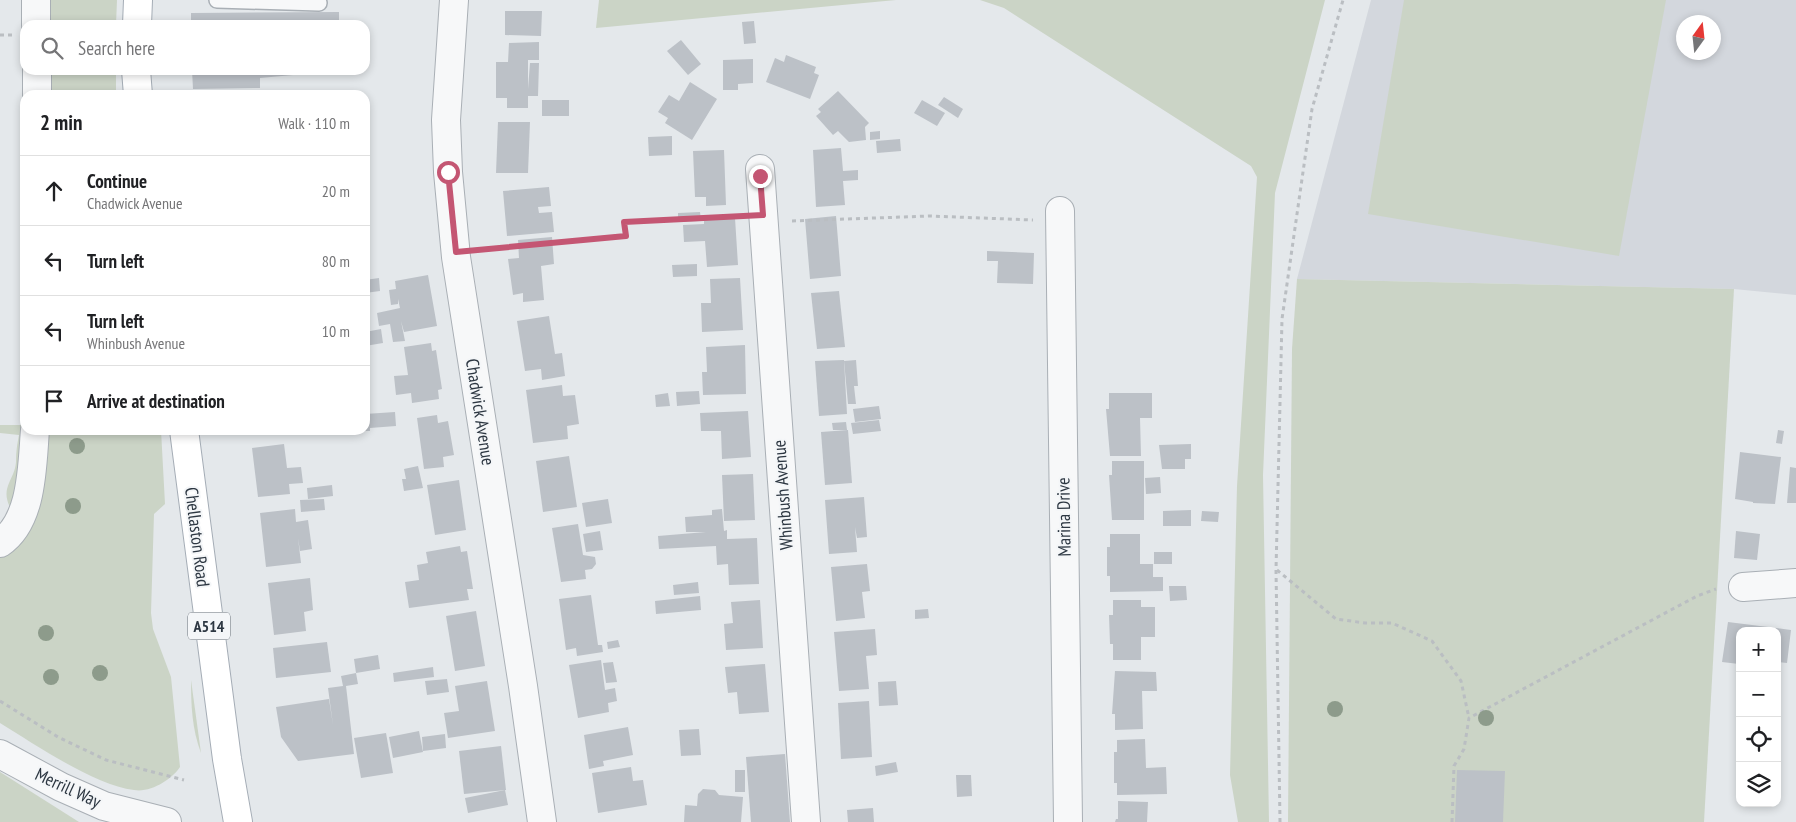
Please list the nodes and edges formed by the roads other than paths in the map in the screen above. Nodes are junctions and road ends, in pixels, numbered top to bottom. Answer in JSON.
{"nodes":[{"id":1,"x":36,"y":0,"type":"edge"},
{"id":2,"x":138,"y":0,"type":"edge"},
{"id":3,"x":217,"y":0,"type":"edge"},
{"id":4,"x":454,"y":0,"type":"edge"},
{"id":5,"x":319,"y":2,"type":"dead end"},
{"id":6,"x":36,"y":20,"type":"edge"},
{"id":7,"x":137,"y":20,"type":"edge"},
{"id":8,"x":37,"y":75,"type":"edge"},
{"id":9,"x":136,"y":75,"type":"edge"},
{"id":10,"x":37,"y":90,"type":"edge"},
{"id":11,"x":138,"y":90,"type":"edge"},
{"id":12,"x":760,"y":169,"type":"dead end"},
{"id":13,"x":1060,"y":216,"type":"road end"},
{"id":14,"x":35,"y":435,"type":"edge"},
{"id":15,"x":185,"y":435,"type":"edge"},
{"id":16,"x":0,"y":543,"type":"edge"},
{"id":17,"x":1796,"y":583,"type":"edge"},
{"id":18,"x":1743,"y":587,"type":"road end"},
{"id":19,"x":0,"y":754,"type":"edge"},
{"id":20,"x":167,"y":822,"type":"edge"},
{"id":21,"x":238,"y":822,"type":"edge"},
{"id":22,"x":542,"y":822,"type":"edge"},
{"id":23,"x":806,"y":822,"type":"edge"},
{"id":24,"x":1068,"y":822,"type":"edge"}],
"edges":[{"from":1,"to":6,"type":"street"},
{"from":2,"to":7,"type":"main road"},
{"from":3,"to":5,"type":"lane"},
{"from":4,"to":22,"type":"street","name":"Chadwick Avenue"},
{"from":8,"to":10,"type":"street"},
{"from":9,"to":11,"type":"main road"},
{"from":12,"to":23,"type":"street","name":"Whinbush Avenue"},
{"from":13,"to":24,"type":"street","name":"Marina Drive"},
{"from":14,"to":16,"type":"street"},
{"from":15,"to":21,"type":"main road","name":"Chellaston Road","number":"A514"},
{"from":17,"to":18,"type":"street"},
{"from":19,"to":20,"type":"street","name":"Merrill Way"}]}
